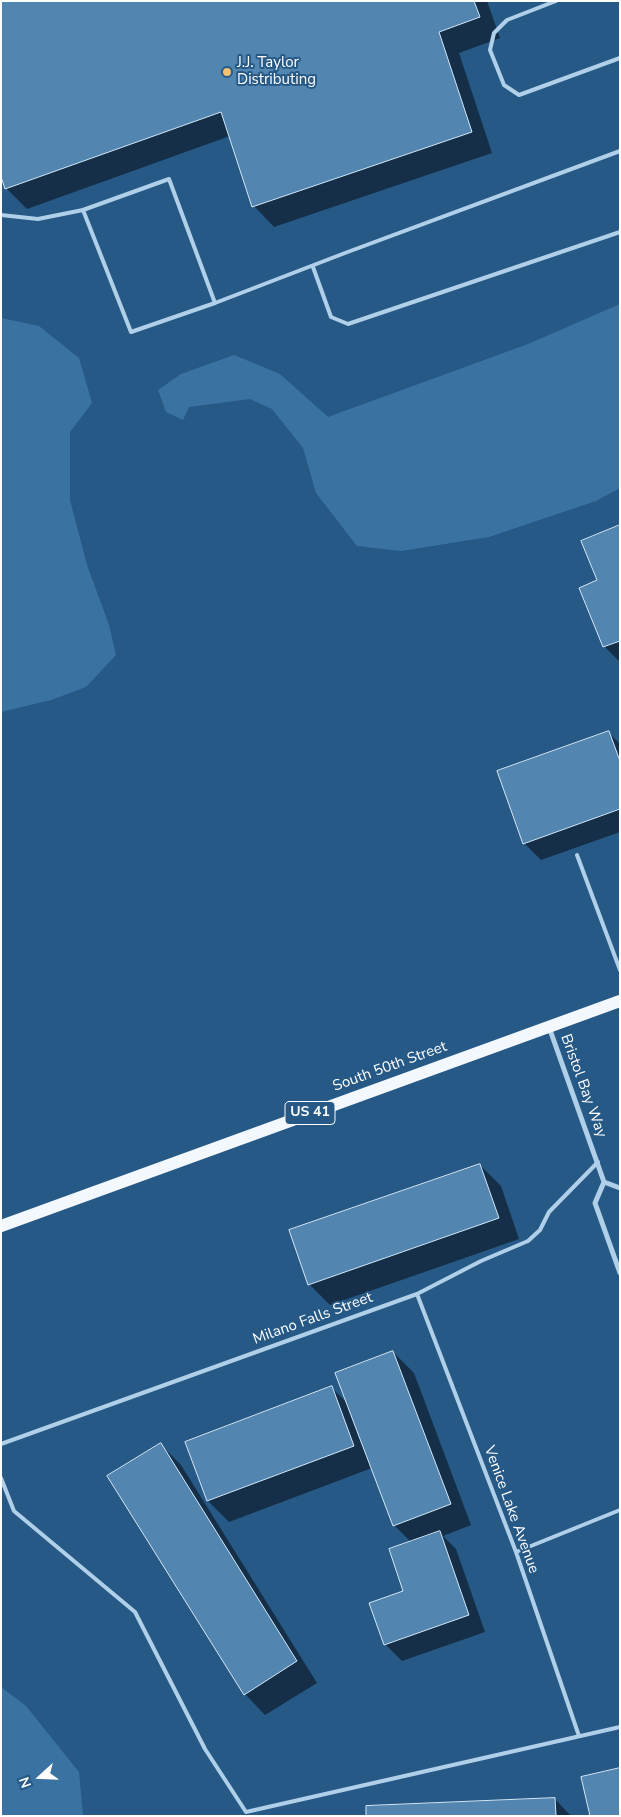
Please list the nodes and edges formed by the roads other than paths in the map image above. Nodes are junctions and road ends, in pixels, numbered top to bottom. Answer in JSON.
{"nodes":[{"id":1,"x":556,"y":1,"type":"edge"},
{"id":2,"x":620,"y":58,"type":"edge"},
{"id":3,"x":620,"y":151,"type":"edge"},
{"id":4,"x":83,"y":210,"type":"junction"},
{"id":5,"x":1,"y":215,"type":"edge"},
{"id":6,"x":620,"y":232,"type":"edge"},
{"id":7,"x":313,"y":267,"type":"junction"},
{"id":8,"x":215,"y":304,"type":"junction"},
{"id":9,"x":577,"y":855,"type":"dead end"},
{"id":10,"x":620,"y":970,"type":"edge"},
{"id":11,"x":620,"y":1000,"type":"edge"},
{"id":12,"x":549,"y":1026,"type":"junction"},
{"id":13,"x":598,"y":1162,"type":"junction"},
{"id":14,"x":604,"y":1182,"type":"junction"},
{"id":15,"x":620,"y":1188,"type":"edge"},
{"id":16,"x":1,"y":1226,"type":"edge"},
{"id":17,"x":620,"y":1273,"type":"edge"},
{"id":18,"x":417,"y":1294,"type":"junction"},
{"id":19,"x":1,"y":1444,"type":"edge"},
{"id":20,"x":1,"y":1478,"type":"edge"},
{"id":21,"x":620,"y":1510,"type":"edge"},
{"id":22,"x":516,"y":1552,"type":"junction"},
{"id":23,"x":620,"y":1727,"type":"edge"},
{"id":24,"x":579,"y":1736,"type":"junction"}],
"edges":[{"from":1,"to":2,"type":"lane"},
{"from":3,"to":7,"type":"lane"},
{"from":4,"to":5,"type":"lane"},
{"from":4,"to":8,"type":"lane"},
{"from":4,"to":8,"type":"lane"},
{"from":6,"to":7,"type":"lane"},
{"from":7,"to":8,"type":"lane"},
{"from":9,"to":10,"type":"lane"},
{"from":11,"to":12,"type":"main road","name":"South 50th Street","number":"US 41"},
{"from":12,"to":13,"type":"street","name":"Bristol Bay Way"},
{"from":12,"to":16,"type":"main road","name":"South 50th Street","number":"US 41"},
{"from":13,"to":14,"type":"street","name":"Bristol Bay Way"},
{"from":13,"to":18,"type":"lane","name":"Milano Falls Street"},
{"from":14,"to":15,"type":"street"},
{"from":14,"to":17,"type":"street"},
{"from":18,"to":19,"type":"lane","name":"Milano Falls Street"},
{"from":18,"to":22,"type":"lane","name":"Venice Lake Avenue"},
{"from":20,"to":24,"type":"lane"},
{"from":21,"to":22,"type":"lane"},
{"from":22,"to":24,"type":"lane","name":"Venice Lake Avenue"},
{"from":23,"to":24,"type":"lane"}]}
